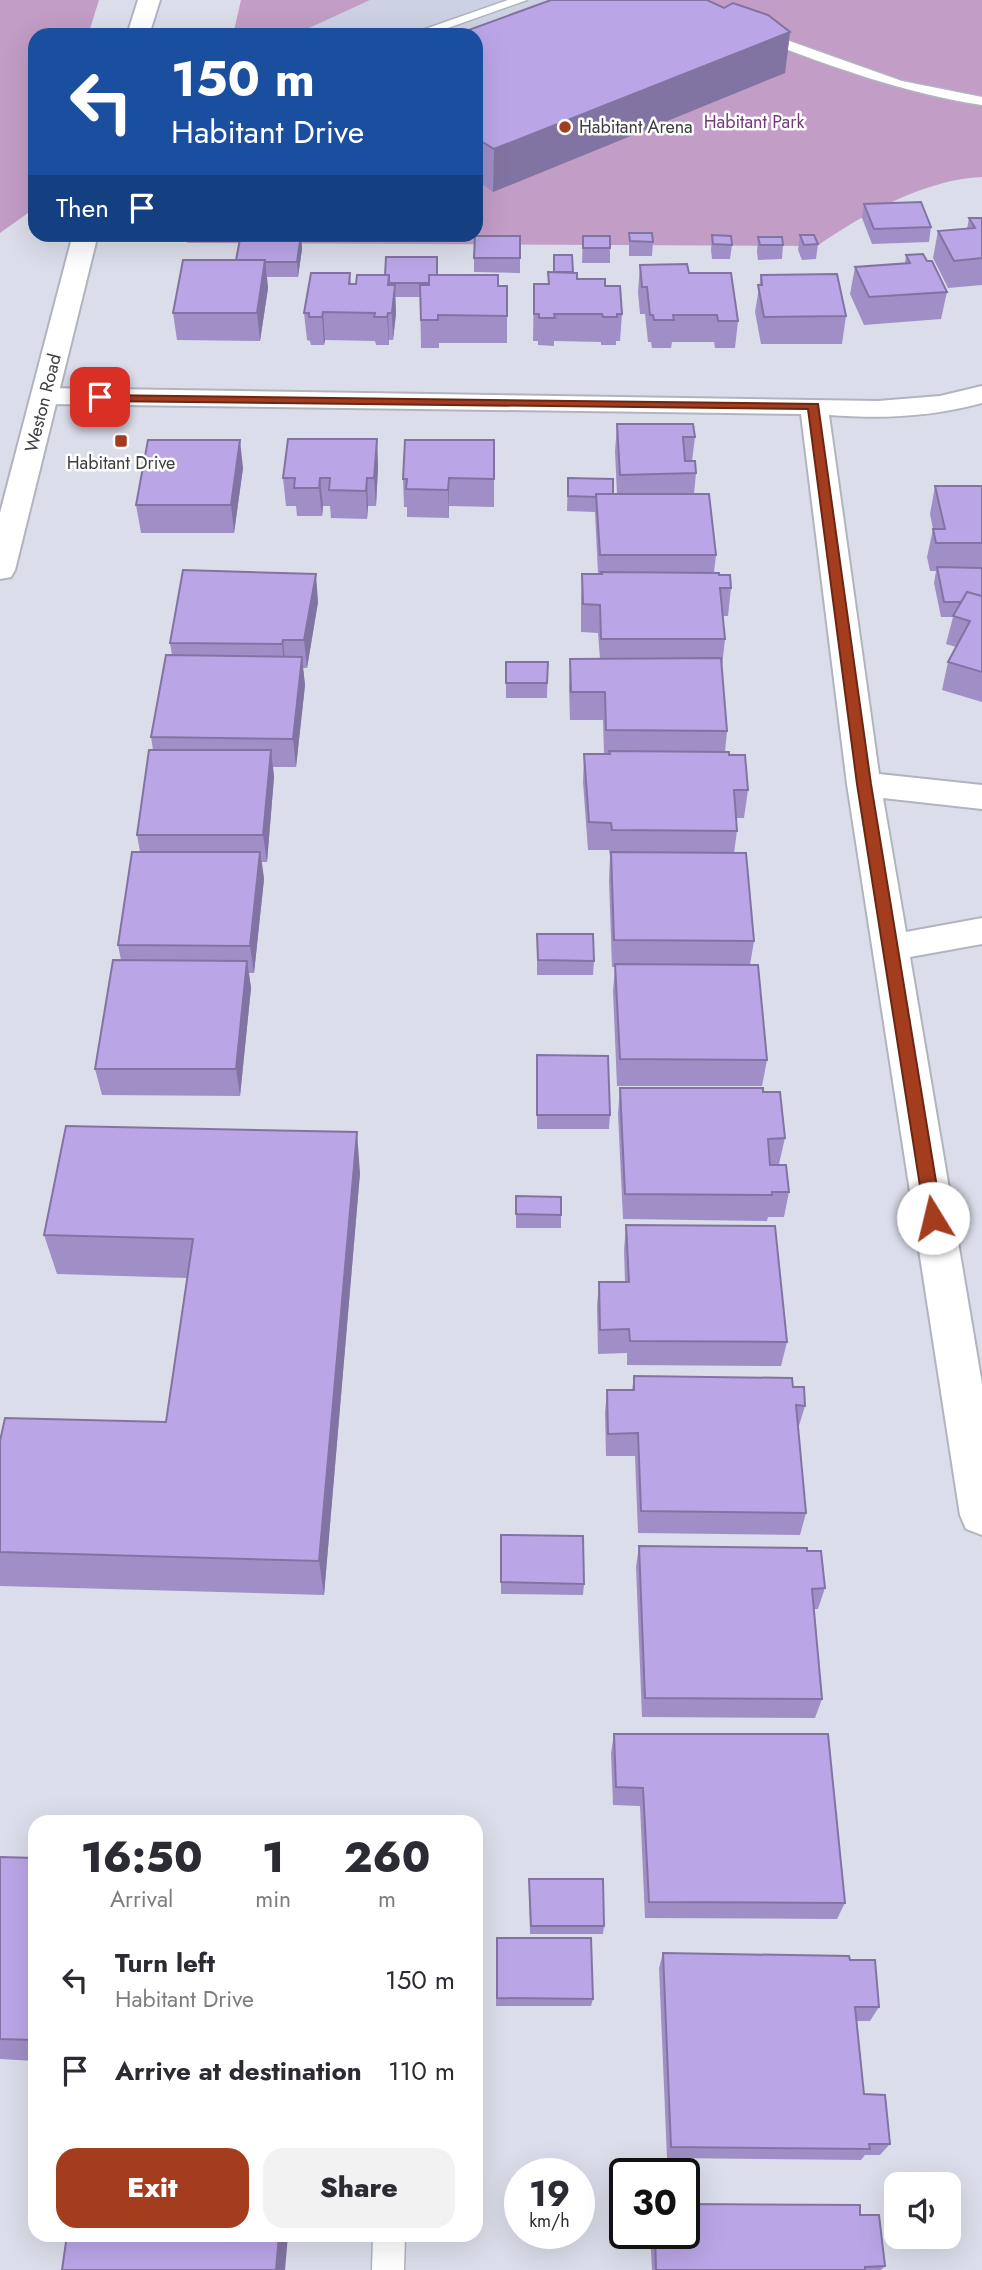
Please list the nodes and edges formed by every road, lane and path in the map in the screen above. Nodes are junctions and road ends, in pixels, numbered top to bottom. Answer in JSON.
{"nodes":[{"id":1,"x":149,"y":0,"type":"edge"},
{"id":2,"x":521,"y":0,"type":"edge"},
{"id":3,"x":140,"y":28,"type":"edge"},
{"id":4,"x":436,"y":28,"type":"edge"},
{"id":5,"x":753,"y":32,"type":"edge"},
{"id":6,"x":982,"y":101,"type":"edge"},
{"id":7,"x":84,"y":242,"type":"edge"},
{"id":8,"x":982,"y":394,"type":"edge"},
{"id":9,"x":45,"y":396,"type":"junction"},
{"id":10,"x":814,"y":406,"type":"junction"},
{"id":11,"x":2,"y":554,"type":"edge"},
{"id":12,"x":864,"y":784,"type":"junction"},
{"id":13,"x":982,"y":797,"type":"edge"},
{"id":14,"x":982,"y":930,"type":"edge"},
{"id":15,"x":889,"y":948,"type":"junction"},
{"id":16,"x":982,"y":1515,"type":"edge"},
{"id":17,"x":389,"y":2242,"type":"edge"},
{"id":18,"x":388,"y":2270,"type":"edge"}],
"edges":[{"from":1,"to":3,"type":"street"},
{"from":2,"to":4,"type":"lane"},
{"from":5,"to":6,"type":"lane"},
{"from":7,"to":9,"type":"street","name":"Weston Road"},
{"from":8,"to":10,"type":"street"},
{"from":9,"to":10,"type":"street"},
{"from":9,"to":11,"type":"street","name":"Weston Road"},
{"from":10,"to":12,"type":"street"},
{"from":12,"to":13,"type":"street"},
{"from":12,"to":15,"type":"street"},
{"from":14,"to":15,"type":"street"},
{"from":15,"to":16,"type":"street"},
{"from":17,"to":18,"type":"lane"}]}
